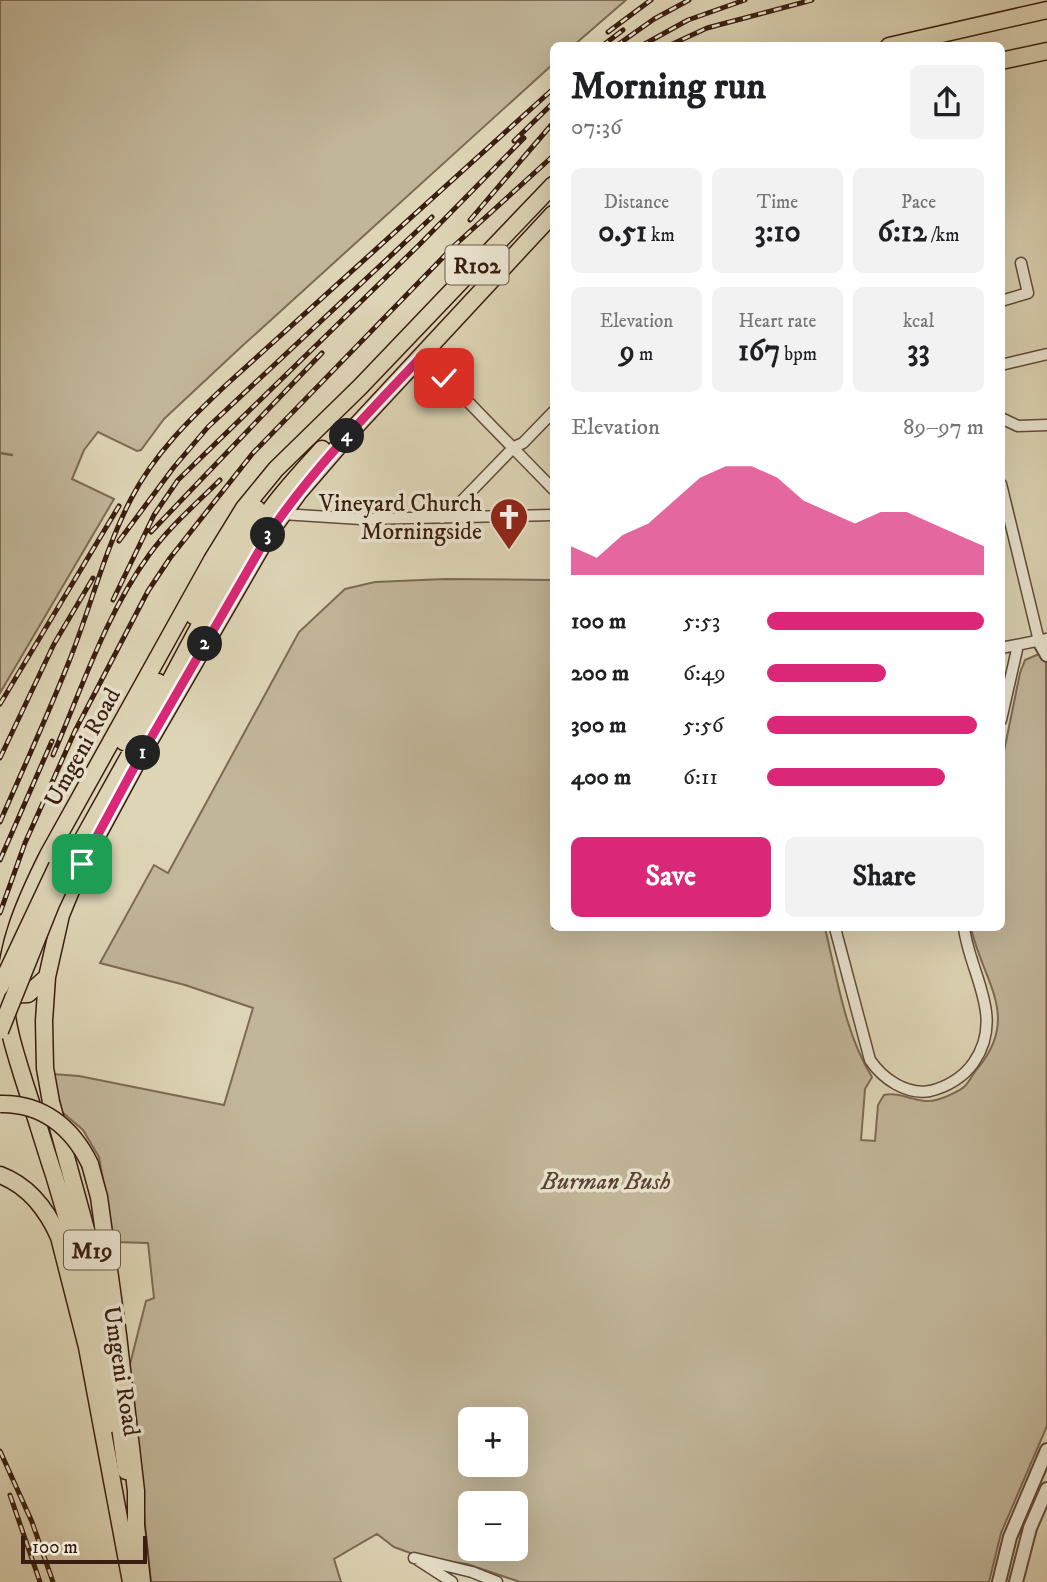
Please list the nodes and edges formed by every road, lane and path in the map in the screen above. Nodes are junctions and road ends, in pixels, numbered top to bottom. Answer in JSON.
{"nodes":[{"id":1,"x":1047,"y":10,"type":"edge"},
{"id":2,"x":907,"y":42,"type":"edge"},
{"id":3,"x":1047,"y":51,"type":"edge"},
{"id":4,"x":1005,"y":60,"type":"edge"},
{"id":5,"x":550,"y":188,"type":"edge"},
{"id":6,"x":550,"y":218,"type":"edge"},
{"id":7,"x":1021,"y":263,"type":"dead end"},
{"id":8,"x":1005,"y":300,"type":"edge"},
{"id":9,"x":1047,"y":354,"type":"edge"},
{"id":10,"x":421,"y":357,"type":"junction"},
{"id":11,"x":1005,"y":364,"type":"edge"},
{"id":12,"x":550,"y":415,"type":"edge"},
{"id":13,"x":1005,"y":420,"type":"edge"},
{"id":14,"x":326,"y":422,"type":"junction"},
{"id":15,"x":1047,"y":425,"type":"edge"},
{"id":16,"x":356,"y":426,"type":"junction"},
{"id":17,"x":514,"y":447,"type":"junction"},
{"id":18,"x":550,"y":486,"type":"edge"},
{"id":19,"x":1005,"y":499,"type":"edge"},
{"id":20,"x":282,"y":514,"type":"junction"},
{"id":21,"x":550,"y":515,"type":"edge"},
{"id":22,"x":442,"y":518,"type":"junction"},
{"id":23,"x":1043,"y":640,"type":"edge"},
{"id":24,"x":1018,"y":645,"type":"junction"},
{"id":25,"x":1005,"y":647,"type":"edge"},
{"id":26,"x":1047,"y":655,"type":"edge"},
{"id":27,"x":1005,"y":702,"type":"edge"},
{"id":28,"x":125,"y":751,"type":"junction"},
{"id":29,"x":836,"y":931,"type":"edge"},
{"id":30,"x":965,"y":931,"type":"edge"},
{"id":31,"x":47,"y":977,"type":"junction"},
{"id":32,"x":3,"y":991,"type":"edge"},
{"id":33,"x":0,"y":1031,"type":"edge"},
{"id":34,"x":0,"y":1104,"type":"edge"},
{"id":35,"x":0,"y":1175,"type":"edge"},
{"id":36,"x":1047,"y":1450,"type":"edge"},
{"id":37,"x":1047,"y":1489,"type":"edge"},
{"id":38,"x":1015,"y":1523,"type":"junction"},
{"id":39,"x":129,"y":1526,"type":"junction"},
{"id":40,"x":1030,"y":1528,"type":"junction"},
{"id":41,"x":451,"y":1566,"type":"junction"},
{"id":42,"x":450,"y":1581,"type":"edge"},
{"id":43,"x":131,"y":1582,"type":"edge"},
{"id":44,"x":142,"y":1582,"type":"edge"},
{"id":45,"x":497,"y":1582,"type":"edge"},
{"id":46,"x":999,"y":1582,"type":"edge"},
{"id":47,"x":1016,"y":1582,"type":"edge"}],
"edges":[{"from":1,"to":2,"type":"main road"},
{"from":3,"to":4,"type":"main road"},
{"from":5,"to":14,"type":"main road","name":"Umgeni Road","number":"R102"},
{"from":6,"to":10,"type":"main road","name":"Umgeni Road","number":"R102"},
{"from":7,"to":8,"type":"street"},
{"from":9,"to":11,"type":"street"},
{"from":10,"to":16,"type":"main road","name":"Umgeni Road","number":"R102"},
{"from":10,"to":17,"type":"street"},
{"from":12,"to":17,"type":"street"},
{"from":13,"to":15,"type":"street"},
{"from":14,"to":28,"type":"main road"},
{"from":14,"to":32,"type":"main road","name":"Umgeni Road","number":"M19"},
{"from":16,"to":20,"type":"main road","name":"Umgeni Road","number":"M19"},
{"from":16,"to":28,"type":"main road"},
{"from":17,"to":18,"type":"street"},
{"from":17,"to":22,"type":"street"},
{"from":19,"to":23,"type":"street"},
{"from":20,"to":22,"type":"street"},
{"from":20,"to":31,"type":"main road","name":"Umgeni Road","number":"M19"},
{"from":21,"to":22,"type":"street"},
{"from":23,"to":24,"type":"street"},
{"from":23,"to":26,"type":"street"},
{"from":24,"to":25,"type":"street"},
{"from":24,"to":27,"type":"street"},
{"from":28,"to":32,"type":"main road","bridge":true},
{"from":28,"to":33,"type":"main road","bridge":true},
{"from":29,"to":30,"type":"street"},
{"from":31,"to":32,"type":"main road"},
{"from":31,"to":39,"type":"main road","name":"Umgeni Road","number":"M19"},
{"from":32,"to":39,"type":"main road","name":"Umgeni Road","number":"M19"},
{"from":34,"to":39,"type":"main road","bridge":true},
{"from":35,"to":39,"type":"main road"},
{"from":36,"to":38,"type":"street"},
{"from":37,"to":40,"type":"street"},
{"from":38,"to":40,"type":"street"},
{"from":38,"to":46,"type":"street"},
{"from":39,"to":43,"type":"main road","name":"Umgeni Road","number":"M19"},
{"from":39,"to":44,"type":"main road","name":"Umgeni Road","number":"M19"},
{"from":40,"to":47,"type":"street"},
{"from":41,"to":42,"type":"street"},
{"from":41,"to":42,"type":"street"},
{"from":41,"to":45,"type":"street"}]}
